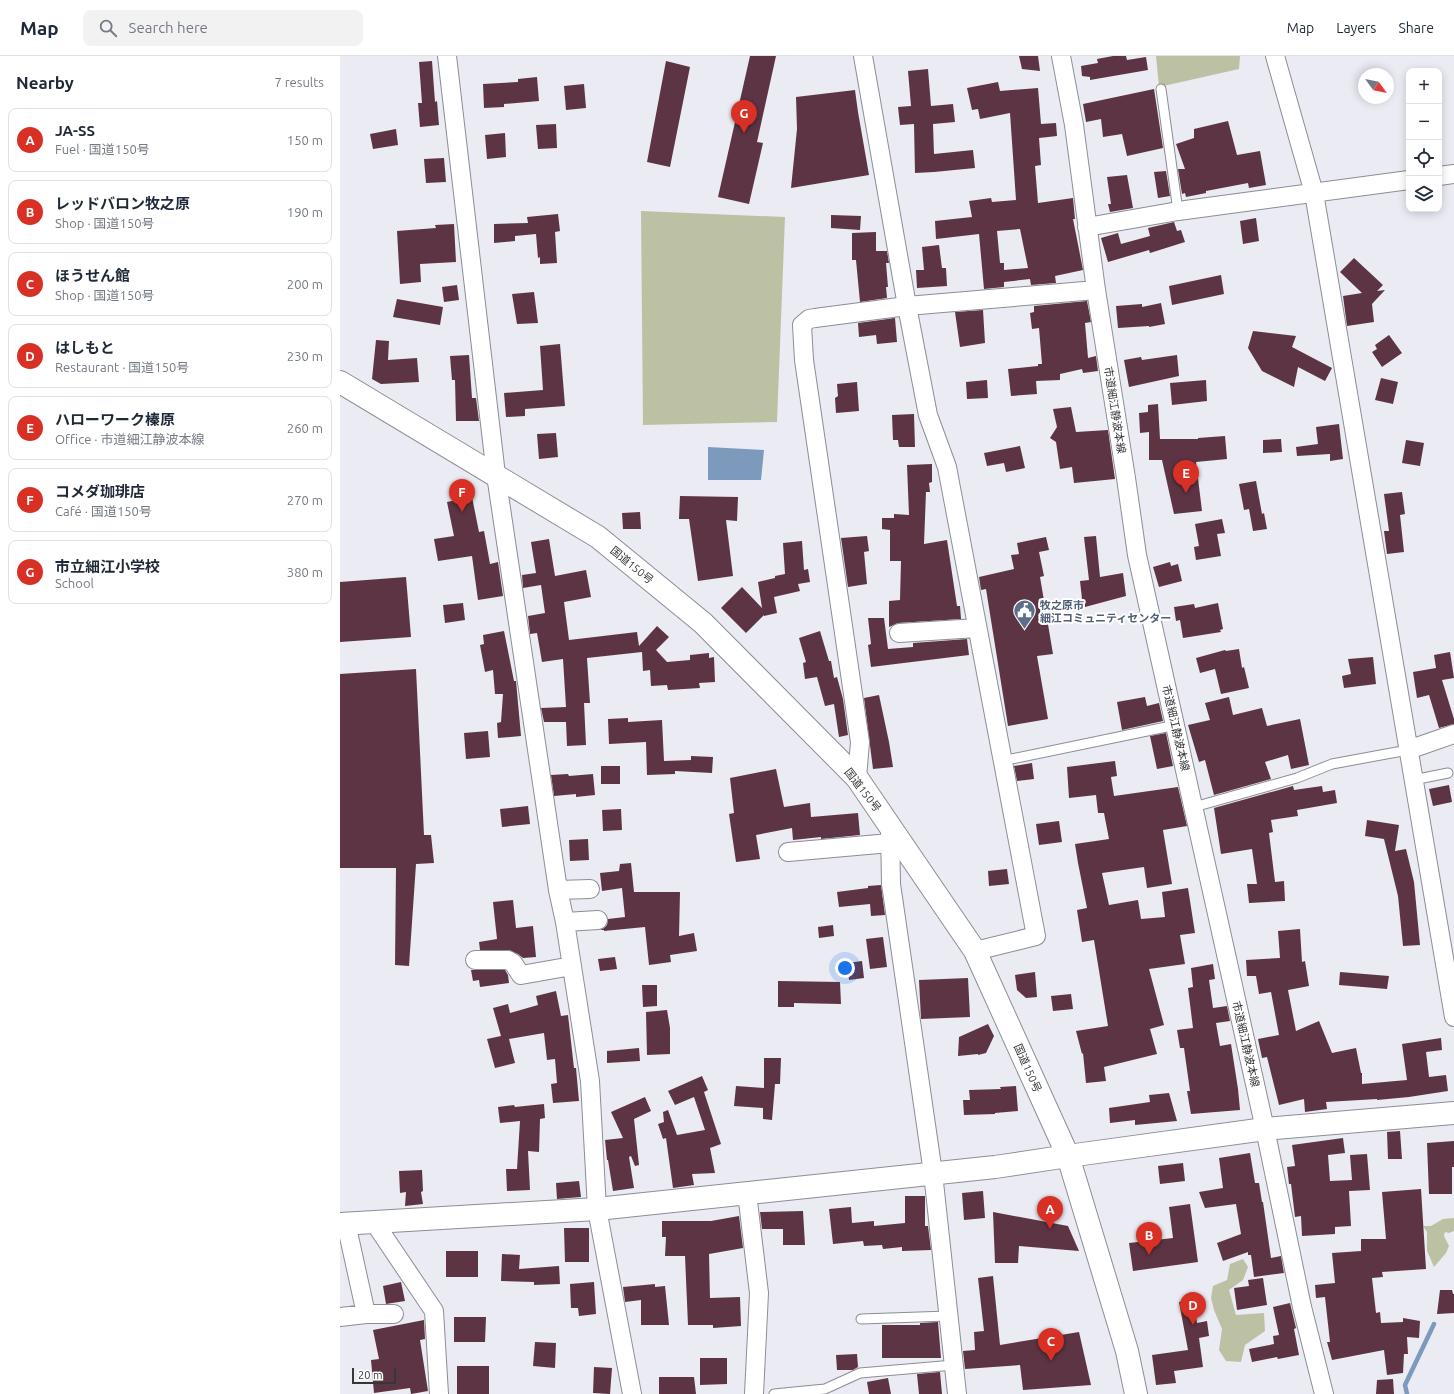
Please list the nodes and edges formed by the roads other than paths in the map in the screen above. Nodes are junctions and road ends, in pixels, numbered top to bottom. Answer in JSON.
{"nodes":[{"id":1,"x":447,"y":56,"type":"edge"},
{"id":2,"x":862,"y":56,"type":"edge"},
{"id":3,"x":1061,"y":56,"type":"edge"},
{"id":4,"x":1275,"y":56,"type":"edge"},
{"id":5,"x":1161,"y":89,"type":"dead end"},
{"id":6,"x":1454,"y":174,"type":"edge"},
{"id":7,"x":1442,"y":176,"type":"edge"},
{"id":8,"x":1406,"y":180,"type":"edge"},
{"id":9,"x":1314,"y":193,"type":"junction"},
{"id":10,"x":1178,"y":211,"type":"junction"},
{"id":11,"x":1087,"y":227,"type":"junction"},
{"id":12,"x":1096,"y":290,"type":"junction"},
{"id":13,"x":907,"y":306,"type":"junction"},
{"id":14,"x":340,"y":382,"type":"edge"},
{"id":15,"x":496,"y":475,"type":"junction"},
{"id":16,"x":977,"y":628,"type":"junction"},
{"id":17,"x":899,"y":633,"type":"dead end"},
{"id":18,"x":1176,"y":725,"type":"junction"},
{"id":19,"x":1454,"y":734,"type":"edge"},
{"id":20,"x":1408,"y":750,"type":"junction"},
{"id":21,"x":1002,"y":761,"type":"junction"},
{"id":22,"x":1448,"y":773,"type":"dead end"},
{"id":23,"x":857,"y":778,"type":"junction"},
{"id":24,"x":1413,"y":780,"type":"junction"},
{"id":25,"x":1194,"y":807,"type":"junction"},
{"id":26,"x":890,"y":834,"type":"junction"},
{"id":27,"x":788,"y":852,"type":"dead end"},
{"id":28,"x":590,"y":889,"type":"dead end"},
{"id":29,"x":558,"y":890,"type":"junction"},
{"id":30,"x":598,"y":920,"type":"dead end"},
{"id":31,"x":565,"y":922,"type":"junction"},
{"id":32,"x":975,"y":951,"type":"junction"},
{"id":33,"x":475,"y":960,"type":"dead end"},
{"id":34,"x":572,"y":966,"type":"junction"},
{"id":35,"x":1454,"y":1017,"type":"edge"},
{"id":36,"x":1454,"y":1113,"type":"edge"},
{"id":37,"x":1265,"y":1129,"type":"junction"},
{"id":38,"x":1068,"y":1156,"type":"junction"},
{"id":39,"x":933,"y":1173,"type":"junction"},
{"id":40,"x":747,"y":1193,"type":"junction"},
{"id":41,"x":597,"y":1209,"type":"junction"},
{"id":42,"x":374,"y":1222,"type":"junction"},
{"id":43,"x":343,"y":1223,"type":"edge"},
{"id":44,"x":366,"y":1314,"type":"junction"},
{"id":45,"x":394,"y":1314,"type":"dead end"},
{"id":46,"x":948,"y":1316,"type":"junction"},
{"id":47,"x":340,"y":1317,"type":"edge"},
{"id":48,"x":861,"y":1319,"type":"dead end"},
{"id":49,"x":954,"y":1365,"type":"junction"},
{"id":50,"x":439,"y":1394,"type":"edge"},
{"id":51,"x":632,"y":1394,"type":"edge"},
{"id":52,"x":754,"y":1394,"type":"edge"},
{"id":53,"x":774,"y":1394,"type":"edge"},
{"id":54,"x":957,"y":1394,"type":"edge"},
{"id":55,"x":1136,"y":1394,"type":"edge"},
{"id":56,"x":1324,"y":1394,"type":"edge"}],
"edges":[{"from":1,"to":15,"type":"street"},
{"from":2,"to":13,"type":"street"},
{"from":3,"to":11,"type":"street","name":"市道細江静波本線"},
{"from":4,"to":9,"type":"street"},
{"from":5,"to":10,"type":"lane"},
{"from":6,"to":7,"type":"street"},
{"from":8,"to":9,"type":"street"},
{"from":9,"to":10,"type":"street"},
{"from":9,"to":20,"type":"street"},
{"from":10,"to":11,"type":"street"},
{"from":11,"to":12,"type":"street","name":"市道細江静波本線"},
{"from":12,"to":13,"type":"street"},
{"from":12,"to":18,"type":"street","name":"市道細江静波本線"},
{"from":13,"to":16,"type":"street"},
{"from":13,"to":23,"type":"street"},
{"from":14,"to":15,"type":"main road","name":"国道150号"},
{"from":15,"to":23,"type":"main road","name":"国道150号"},
{"from":15,"to":29,"type":"street"},
{"from":16,"to":17,"type":"street"},
{"from":16,"to":21,"type":"street"},
{"from":18,"to":21,"type":"lane"},
{"from":18,"to":25,"type":"street","name":"市道細江静波本線"},
{"from":19,"to":20,"type":"street"},
{"from":20,"to":24,"type":"street"},
{"from":20,"to":25,"type":"lane"},
{"from":21,"to":32,"type":"street"},
{"from":22,"to":24,"type":"lane"},
{"from":23,"to":26,"type":"main road","name":"国道150号"},
{"from":24,"to":35,"type":"street"},
{"from":25,"to":37,"type":"street","name":"市道細江静波本線"},
{"from":26,"to":27,"type":"street"},
{"from":26,"to":32,"type":"main road","name":"国道150号"},
{"from":26,"to":39,"type":"street"},
{"from":28,"to":29,"type":"street"},
{"from":29,"to":31,"type":"street"},
{"from":30,"to":31,"type":"street"},
{"from":31,"to":34,"type":"street"},
{"from":32,"to":38,"type":"main road","name":"国道150号"},
{"from":33,"to":34,"type":"street"},
{"from":34,"to":41,"type":"street"},
{"from":36,"to":37,"type":"main road"},
{"from":37,"to":38,"type":"main road"},
{"from":37,"to":56,"type":"street","name":"市道細江静波本線"},
{"from":38,"to":39,"type":"main road"},
{"from":38,"to":55,"type":"main road","name":"国道150号"},
{"from":39,"to":40,"type":"main road"},
{"from":39,"to":46,"type":"street"},
{"from":40,"to":41,"type":"main road"},
{"from":40,"to":52,"type":"street"},
{"from":41,"to":42,"type":"main road"},
{"from":41,"to":51,"type":"street"},
{"from":42,"to":43,"type":"main road"},
{"from":42,"to":50,"type":"street"},
{"from":43,"to":44,"type":"street"},
{"from":44,"to":45,"type":"street"},
{"from":44,"to":47,"type":"street"},
{"from":46,"to":48,"type":"lane"},
{"from":46,"to":49,"type":"street"},
{"from":49,"to":53,"type":"lane"},
{"from":49,"to":54,"type":"street"}]}
